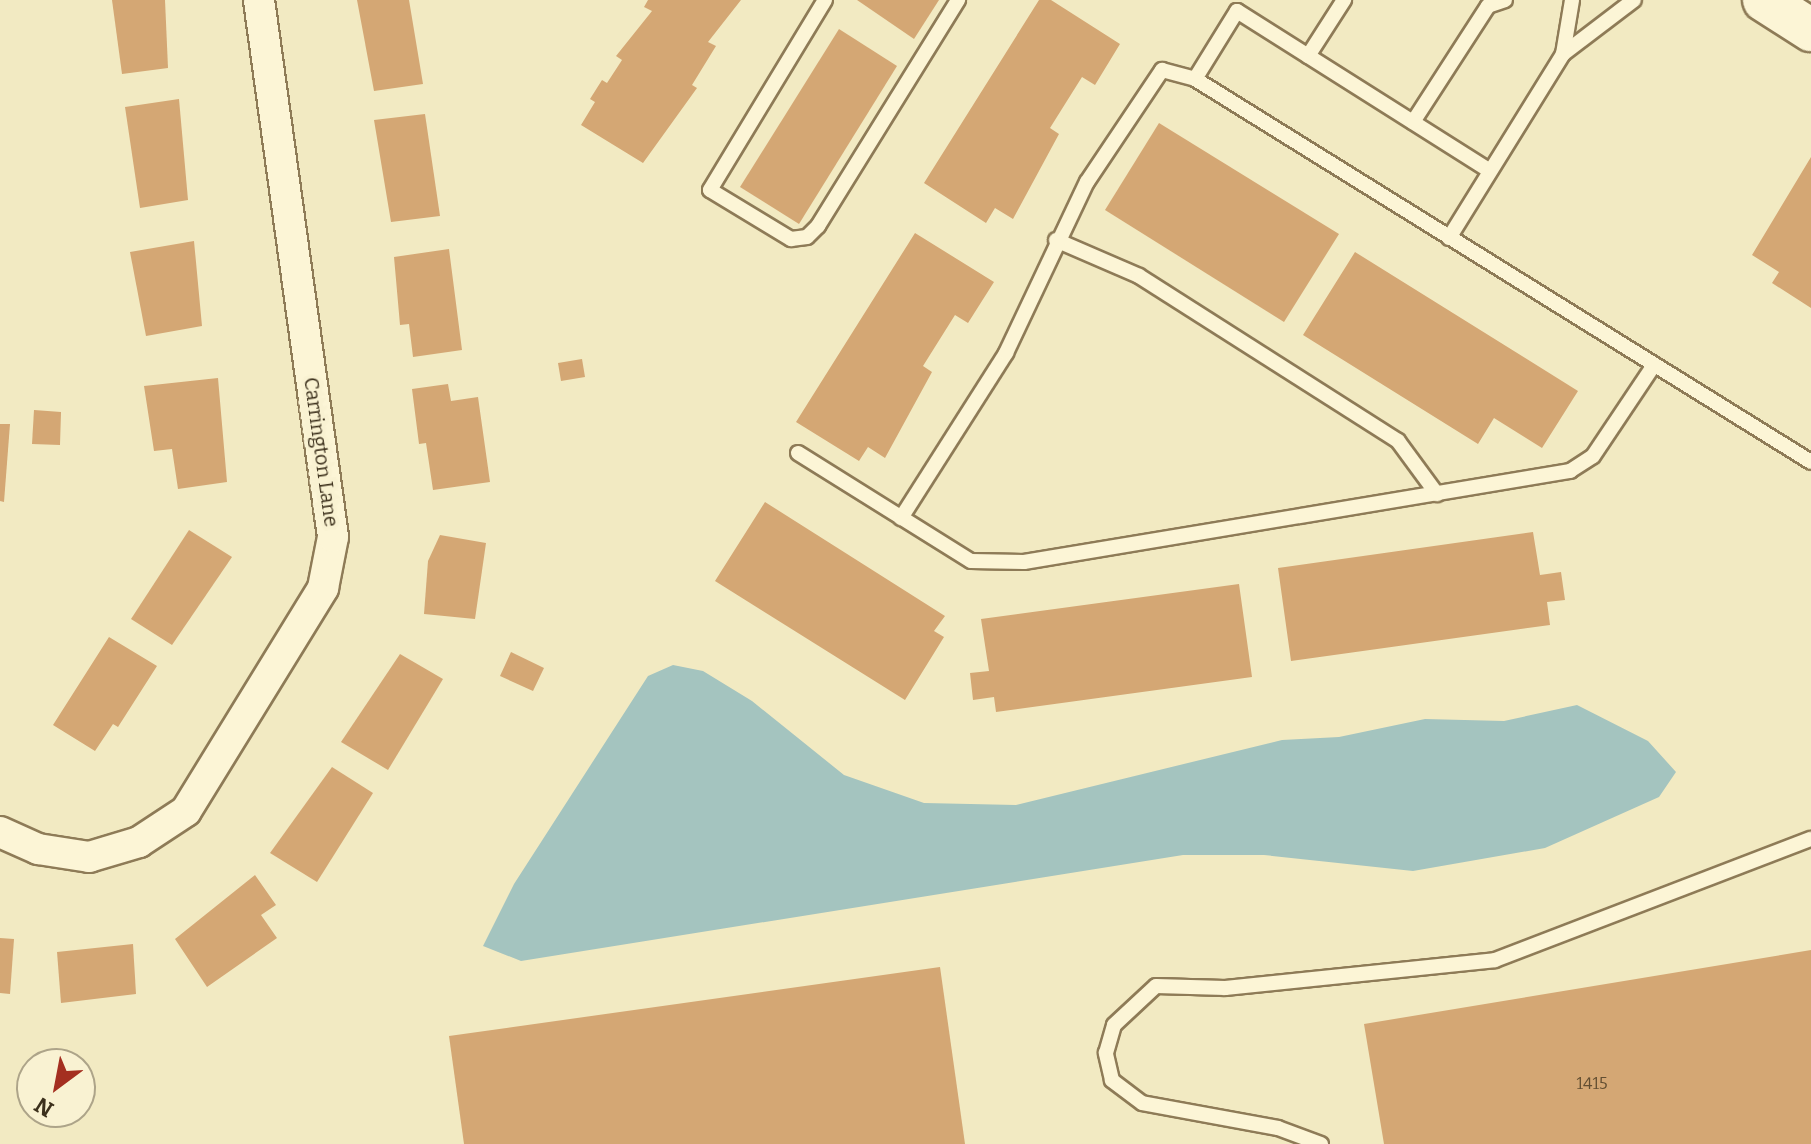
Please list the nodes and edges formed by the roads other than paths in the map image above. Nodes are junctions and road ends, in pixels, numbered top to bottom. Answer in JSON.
{"nodes":[{"id":1,"x":259,"y":0,"type":"edge"},
{"id":2,"x":825,"y":0,"type":"edge"},
{"id":3,"x":958,"y":0,"type":"edge"},
{"id":4,"x":1344,"y":0,"type":"edge"},
{"id":5,"x":1505,"y":0,"type":"edge"},
{"id":6,"x":1572,"y":0,"type":"edge"},
{"id":7,"x":1634,"y":0,"type":"edge"},
{"id":8,"x":1764,"y":0,"type":"edge"},
{"id":9,"x":1487,"y":3,"type":"edge"},
{"id":10,"x":1811,"y":30,"type":"edge"},
{"id":11,"x":1563,"y":54,"type":"junction"},
{"id":12,"x":1308,"y":56,"type":"junction"},
{"id":13,"x":1195,"y":79,"type":"junction"},
{"id":14,"x":1413,"y":122,"type":"junction"},
{"id":15,"x":1490,"y":171,"type":"junction"},
{"id":16,"x":1449,"y":238,"type":"junction"},
{"id":17,"x":1056,"y":240,"type":"junction"},
{"id":18,"x":1654,"y":365,"type":"junction"},
{"id":19,"x":798,"y":453,"type":"dead end"},
{"id":20,"x":1811,"y":462,"type":"edge"},
{"id":21,"x":1437,"y":494,"type":"junction"},
{"id":22,"x":901,"y":518,"type":"junction"},
{"id":23,"x":0,"y":832,"type":"edge"},
{"id":24,"x":1811,"y":839,"type":"edge"},
{"id":25,"x":1321,"y":1144,"type":"edge"}],
"edges":[{"from":1,"to":23,"type":"street","name":"Carrington Lane"},
{"from":2,"to":3,"type":"lane"},
{"from":4,"to":12,"type":"lane"},
{"from":5,"to":9,"type":"lane"},
{"from":6,"to":11,"type":"lane"},
{"from":7,"to":11,"type":"lane"},
{"from":8,"to":10,"type":"main road"},
{"from":9,"to":14,"type":"lane"},
{"from":11,"to":15,"type":"lane"},
{"from":12,"to":13,"type":"lane"},
{"from":12,"to":14,"type":"lane"},
{"from":13,"to":16,"type":"lane"},
{"from":13,"to":17,"type":"lane"},
{"from":14,"to":15,"type":"lane"},
{"from":15,"to":16,"type":"lane"},
{"from":16,"to":18,"type":"lane"},
{"from":17,"to":21,"type":"lane"},
{"from":17,"to":22,"type":"lane"},
{"from":18,"to":20,"type":"lane"},
{"from":18,"to":21,"type":"lane"},
{"from":19,"to":22,"type":"lane"},
{"from":21,"to":22,"type":"lane"},
{"from":24,"to":25,"type":"lane"}]}
